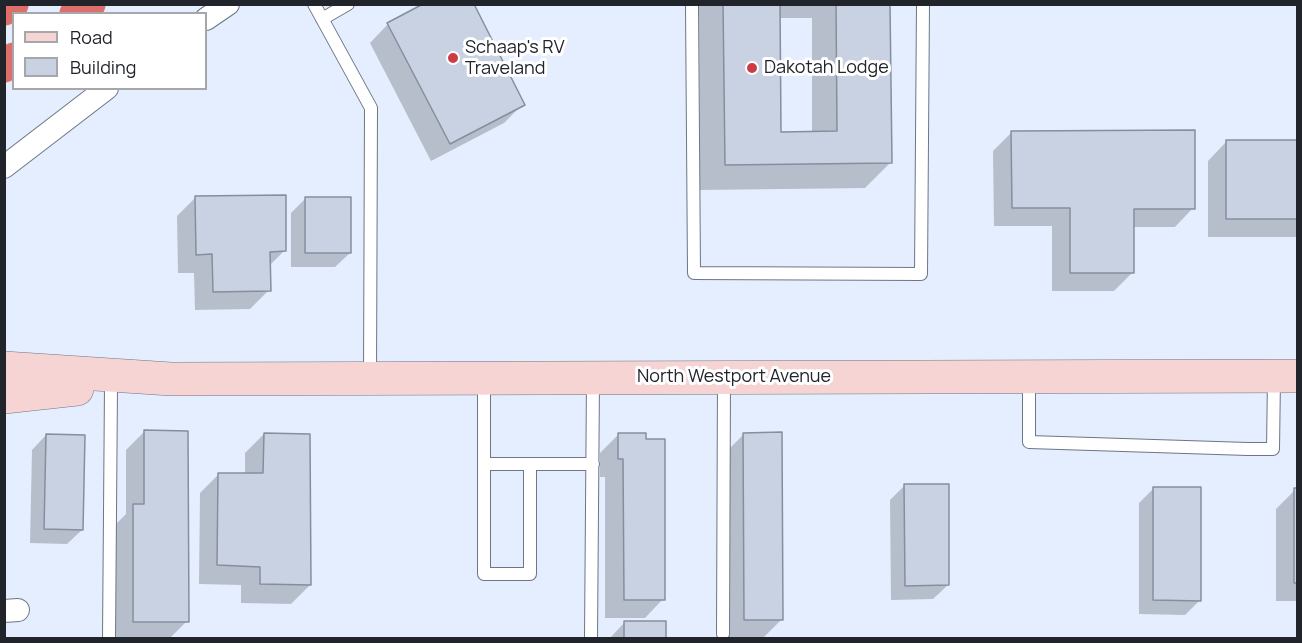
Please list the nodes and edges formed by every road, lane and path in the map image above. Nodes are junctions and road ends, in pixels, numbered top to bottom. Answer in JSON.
{"nodes":[{"id":1,"x":12,"y":4,"type":"edge"},
{"id":2,"x":228,"y":4,"type":"edge"},
{"id":3,"x":314,"y":4,"type":"edge"},
{"id":4,"x":348,"y":4,"type":"edge"},
{"id":5,"x":692,"y":4,"type":"edge"},
{"id":6,"x":923,"y":4,"type":"edge"},
{"id":7,"x":4,"y":9,"type":"edge"},
{"id":8,"x":207,"y":18,"type":"edge"},
{"id":9,"x":322,"y":19,"type":"junction"},
{"id":10,"x":104,"y":90,"type":"edge"},
{"id":11,"x":4,"y":166,"type":"edge"},
{"id":12,"x":4,"y":368,"type":"edge"},
{"id":13,"x":1029,"y":376,"type":"junction"},
{"id":14,"x":1286,"y":376,"type":"edge"},
{"id":15,"x":370,"y":378,"type":"junction"},
{"id":16,"x":484,"y":378,"type":"junction"},
{"id":17,"x":593,"y":378,"type":"junction"},
{"id":18,"x":724,"y":378,"type":"junction"},
{"id":19,"x":171,"y":379,"type":"junction"},
{"id":20,"x":111,"y":386,"type":"junction"},
{"id":21,"x":4,"y":397,"type":"edge"},
{"id":22,"x":484,"y":464,"type":"junction"},
{"id":23,"x":530,"y":464,"type":"junction"},
{"id":24,"x":593,"y":464,"type":"junction"},
{"id":25,"x":723,"y":634,"type":"dead end"},
{"id":26,"x":109,"y":639,"type":"edge"},
{"id":27,"x":591,"y":639,"type":"edge"}],
"edges":[{"from":1,"to":7,"type":"highway"},
{"from":2,"to":8,"type":"street"},
{"from":3,"to":9,"type":"lane"},
{"from":4,"to":9,"type":"lane"},
{"from":5,"to":6,"type":"lane"},
{"from":9,"to":15,"type":"lane"},
{"from":10,"to":11,"type":"street"},
{"from":12,"to":19,"type":"main road","name":"North Westport Avenue"},
{"from":13,"to":14,"type":"main road","name":"North Westport Avenue"},
{"from":13,"to":14,"type":"lane"},
{"from":13,"to":18,"type":"main road","name":"North Westport Avenue"},
{"from":15,"to":16,"type":"main road","name":"North Westport Avenue"},
{"from":15,"to":19,"type":"main road","name":"North Westport Avenue"},
{"from":16,"to":17,"type":"main road","name":"North Westport Avenue"},
{"from":16,"to":22,"type":"lane"},
{"from":17,"to":18,"type":"main road","name":"North Westport Avenue"},
{"from":17,"to":24,"type":"lane"},
{"from":18,"to":25,"type":"lane"},
{"from":19,"to":20,"type":"main road","name":"North Westport Avenue"},
{"from":20,"to":21,"type":"main road","name":"North Westport Avenue"},
{"from":20,"to":26,"type":"lane"},
{"from":22,"to":23,"type":"lane"},
{"from":22,"to":23,"type":"lane"},
{"from":23,"to":24,"type":"lane"},
{"from":24,"to":27,"type":"lane"}]}
